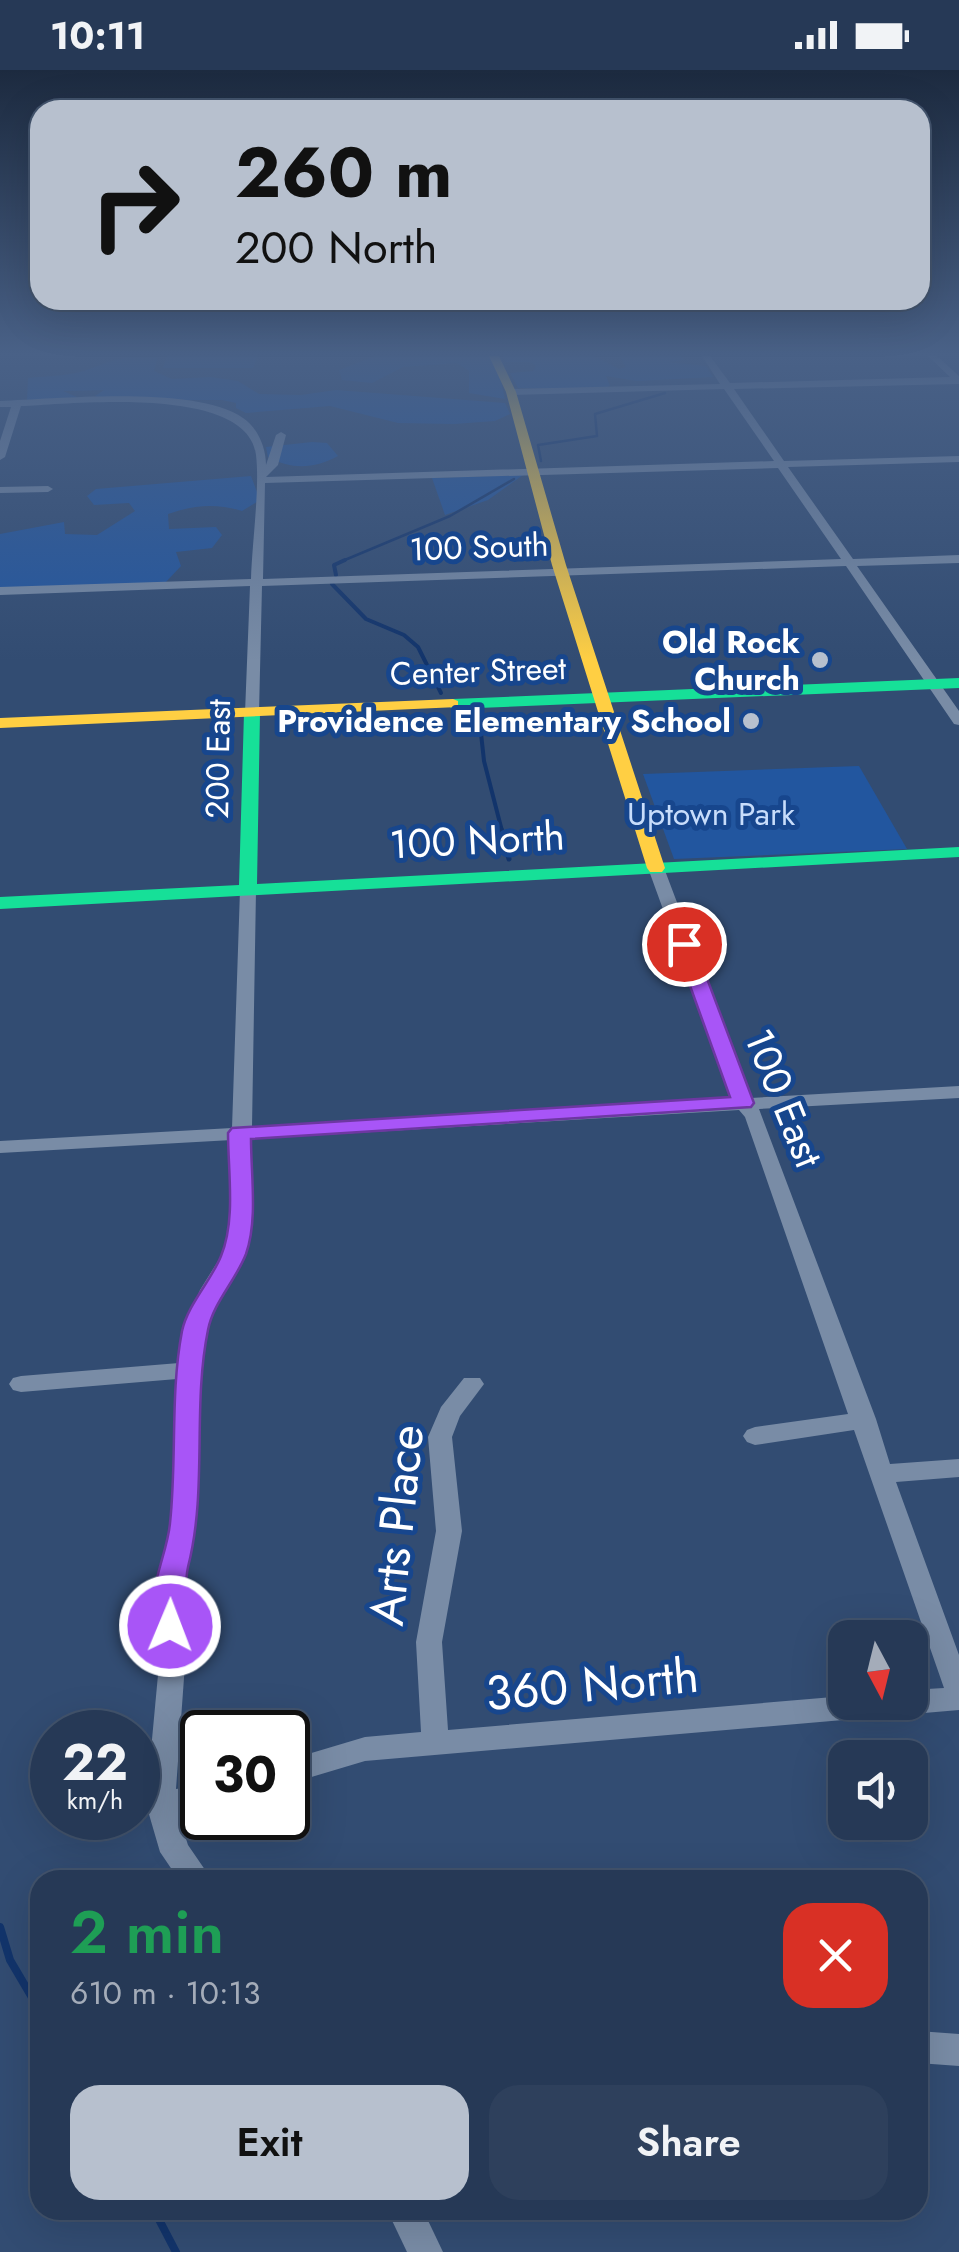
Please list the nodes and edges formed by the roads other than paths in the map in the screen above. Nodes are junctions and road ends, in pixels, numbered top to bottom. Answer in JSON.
{"nodes":[{"id":1,"x":262,"y":458,"type":"edge"},
{"id":2,"x":274,"y":458,"type":"edge"},
{"id":3,"x":527,"y":458,"type":"edge"},
{"id":4,"x":778,"y":458,"type":"edge"},
{"id":5,"x":959,"y":459,"type":"edge"},
{"id":6,"x":782,"y":464,"type":"junction"},
{"id":7,"x":531,"y":472,"type":"junction"},
{"id":8,"x":262,"y":476,"type":"junction"},
{"id":9,"x":48,"y":488,"type":"dead end"},
{"id":10,"x":0,"y":490,"type":"edge"},
{"id":11,"x":959,"y":560,"type":"edge"},
{"id":12,"x":847,"y":563,"type":"junction"},
{"id":13,"x":561,"y":572,"type":"junction"},
{"id":14,"x":257,"y":582,"type":"junction"},
{"id":15,"x":0,"y":591,"type":"edge"},
{"id":16,"x":959,"y":683,"type":"edge"},
{"id":17,"x":935,"y":684,"type":"junction"},
{"id":18,"x":600,"y":699,"type":"junction"},
{"id":19,"x":252,"y":712,"type":"junction"},
{"id":20,"x":959,"y":721,"type":"edge"},
{"id":21,"x":0,"y":723,"type":"edge"},
{"id":22,"x":959,"y":852,"type":"edge"},
{"id":23,"x":656,"y":868,"type":"junction"},
{"id":24,"x":248,"y":890,"type":"junction"},
{"id":25,"x":0,"y":903,"type":"edge"},
{"id":26,"x":959,"y":1092,"type":"edge"},
{"id":27,"x":743,"y":1103,"type":"junction"},
{"id":28,"x":240,"y":1133,"type":"junction"},
{"id":29,"x":0,"y":1147,"type":"edge"},
{"id":30,"x":189,"y":1370,"type":"junction"},
{"id":31,"x":21,"y":1384,"type":"dead end"},
{"id":32,"x":472,"y":1384,"type":"dead end"},
{"id":33,"x":864,"y":1419,"type":"junction"},
{"id":34,"x":755,"y":1436,"type":"dead end"},
{"id":35,"x":959,"y":1468,"type":"edge"},
{"id":36,"x":883,"y":1474,"type":"junction"},
{"id":37,"x":959,"y":1696,"type":"edge"},
{"id":38,"x":928,"y":1700,"type":"edge"},
{"id":39,"x":828,"y":1709,"type":"edge"},
{"id":40,"x":436,"y":1742,"type":"junction"},
{"id":41,"x":310,"y":1765,"type":"edge"},
{"id":42,"x":180,"y":1801,"type":"edge"},
{"id":43,"x":160,"y":1804,"type":"junction"},
{"id":44,"x":189,"y":1870,"type":"edge"},
{"id":45,"x":928,"y":2048,"type":"edge"},
{"id":46,"x":959,"y":2050,"type":"edge"},
{"id":47,"x":409,"y":2220,"type":"edge"},
{"id":48,"x":426,"y":2252,"type":"edge"}],
"edges":[{"from":1,"to":8,"type":"street","name":"200 East"},
{"from":2,"to":8,"type":"street"},
{"from":3,"to":7,"type":"street","name":"100 East"},
{"from":4,"to":6,"type":"street"},
{"from":5,"to":6,"type":"street"},
{"from":6,"to":7,"type":"street"},
{"from":6,"to":12,"type":"street"},
{"from":7,"to":8,"type":"street"},
{"from":7,"to":13,"type":"street","name":"100 East"},
{"from":8,"to":14,"type":"street","name":"200 East"},
{"from":9,"to":10,"type":"street"},
{"from":11,"to":12,"type":"street","name":"100 South"},
{"from":12,"to":13,"type":"street","name":"100 South"},
{"from":12,"to":17,"type":"street"},
{"from":13,"to":14,"type":"street","name":"100 South"},
{"from":13,"to":18,"type":"street","name":"100 East"},
{"from":14,"to":15,"type":"street","name":"100 South"},
{"from":14,"to":19,"type":"street","name":"200 East"},
{"from":16,"to":17,"type":"street","name":"Center Street"},
{"from":17,"to":18,"type":"street","name":"Center Street"},
{"from":17,"to":20,"type":"street"},
{"from":18,"to":19,"type":"street","name":"Center Street"},
{"from":18,"to":23,"type":"street","name":"100 East"},
{"from":19,"to":21,"type":"street","name":"Center Street"},
{"from":19,"to":24,"type":"street","name":"200 East"},
{"from":22,"to":23,"type":"street","name":"100 North"},
{"from":23,"to":24,"type":"street","name":"100 North"},
{"from":23,"to":27,"type":"street","name":"100 East"},
{"from":24,"to":25,"type":"street","name":"100 North"},
{"from":24,"to":28,"type":"street","name":"200 East"},
{"from":26,"to":27,"type":"street"},
{"from":27,"to":28,"type":"street"},
{"from":27,"to":33,"type":"street","name":"100 East"},
{"from":28,"to":29,"type":"street"},
{"from":28,"to":30,"type":"street","name":"200 East"},
{"from":30,"to":31,"type":"street"},
{"from":30,"to":43,"type":"street","name":"200 East"},
{"from":32,"to":40,"type":"street","name":"Arts Place"},
{"from":33,"to":34,"type":"street"},
{"from":33,"to":36,"type":"street","name":"100 East"},
{"from":35,"to":36,"type":"street"},
{"from":36,"to":37,"type":"street","name":"100 East"},
{"from":37,"to":38,"type":"street","name":"360 North"},
{"from":39,"to":40,"type":"street","name":"360 North"},
{"from":40,"to":41,"type":"street","name":"360 North"},
{"from":42,"to":43,"type":"street"},
{"from":43,"to":44,"type":"street"},
{"from":45,"to":46,"type":"street"},
{"from":47,"to":48,"type":"street"}]}
